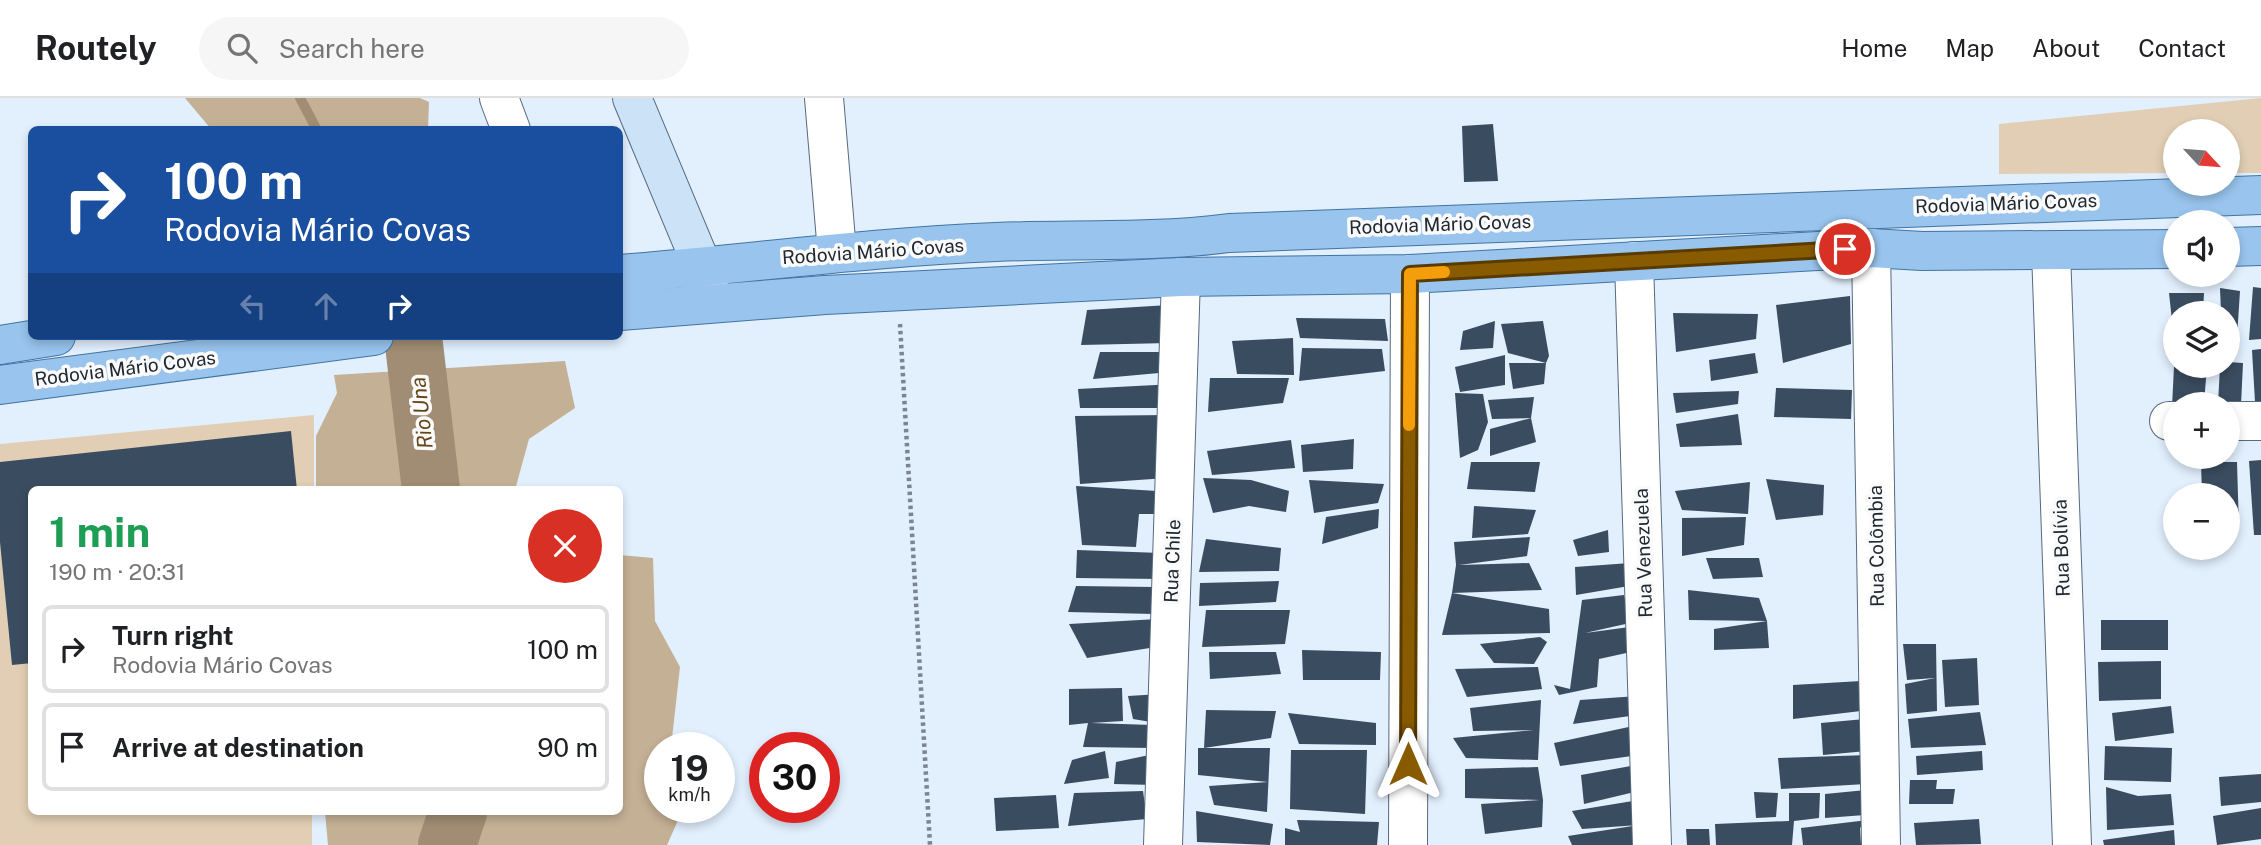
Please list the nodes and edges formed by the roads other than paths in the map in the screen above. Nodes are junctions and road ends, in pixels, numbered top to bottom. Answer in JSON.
{"nodes":[{"id":1,"x":499,"y":98,"type":"edge"},
{"id":2,"x":632,"y":98,"type":"edge"},
{"id":3,"x":824,"y":98,"type":"edge"},
{"id":4,"x":510,"y":126,"type":"edge"},
{"id":5,"x":2261,"y":195,"type":"edge"},
{"id":6,"x":2261,"y":246,"type":"edge"},
{"id":7,"x":2240,"y":247,"type":"edge"},
{"id":8,"x":1871,"y":248,"type":"junction"},
{"id":9,"x":2163,"y":249,"type":"edge"},
{"id":10,"x":2050,"y":251,"type":"junction"},
{"id":11,"x":836,"y":252,"type":"junction"},
{"id":12,"x":1634,"y":261,"type":"junction"},
{"id":13,"x":623,"y":274,"type":"edge"},
{"id":14,"x":1410,"y":274,"type":"junction"},
{"id":15,"x":1181,"y":277,"type":"junction"},
{"id":16,"x":708,"y":285,"type":"junction"},
{"id":17,"x":623,"y":310,"type":"edge"},
{"id":18,"x":31,"y":340,"type":"edge"},
{"id":19,"x":343,"y":340,"type":"edge"},
{"id":20,"x":0,"y":345,"type":"edge"},
{"id":21,"x":0,"y":385,"type":"edge"},
{"id":22,"x":2240,"y":421,"type":"edge"},
{"id":23,"x":2261,"y":421,"type":"edge"},
{"id":24,"x":1163,"y":845,"type":"edge"},
{"id":25,"x":1408,"y":845,"type":"edge"},
{"id":26,"x":1652,"y":845,"type":"edge"},
{"id":27,"x":1881,"y":845,"type":"edge"},
{"id":28,"x":2072,"y":845,"type":"edge"}],
"edges":[{"from":1,"to":4,"type":"street"},
{"from":2,"to":16,"type":"main road"},
{"from":3,"to":11,"type":"street"},
{"from":5,"to":11,"type":"main road","name":"Rodovia Mário Covas"},
{"from":6,"to":7,"type":"main road"},
{"from":8,"to":10,"type":"main road","name":"Rodovia Mário Covas"},
{"from":8,"to":12,"type":"main road","name":"Rodovia Mário Covas"},
{"from":8,"to":27,"type":"street","name":"Rua Colômbia"},
{"from":9,"to":10,"type":"main road","name":"Rodovia Mário Covas"},
{"from":10,"to":28,"type":"street","name":"Rua Bolívia"},
{"from":11,"to":16,"type":"main road","name":"Rodovia Mário Covas"},
{"from":12,"to":14,"type":"main road","name":"Rodovia Mário Covas"},
{"from":12,"to":26,"type":"street","name":"Rua Venezuela"},
{"from":13,"to":16,"type":"main road","name":"Rodovia Mário Covas"},
{"from":14,"to":15,"type":"main road","name":"Rodovia Mário Covas"},
{"from":14,"to":25,"type":"street"},
{"from":15,"to":16,"type":"main road","name":"Rodovia Mário Covas"},
{"from":15,"to":24,"type":"street","name":"Rua Chile"},
{"from":16,"to":17,"type":"main road","name":"Rodovia Mário Covas"},
{"from":18,"to":20,"type":"main road","name":"Rodovia Mário Covas"},
{"from":19,"to":21,"type":"main road","name":"Rodovia Mário Covas"},
{"from":22,"to":23,"type":"street"}]}
